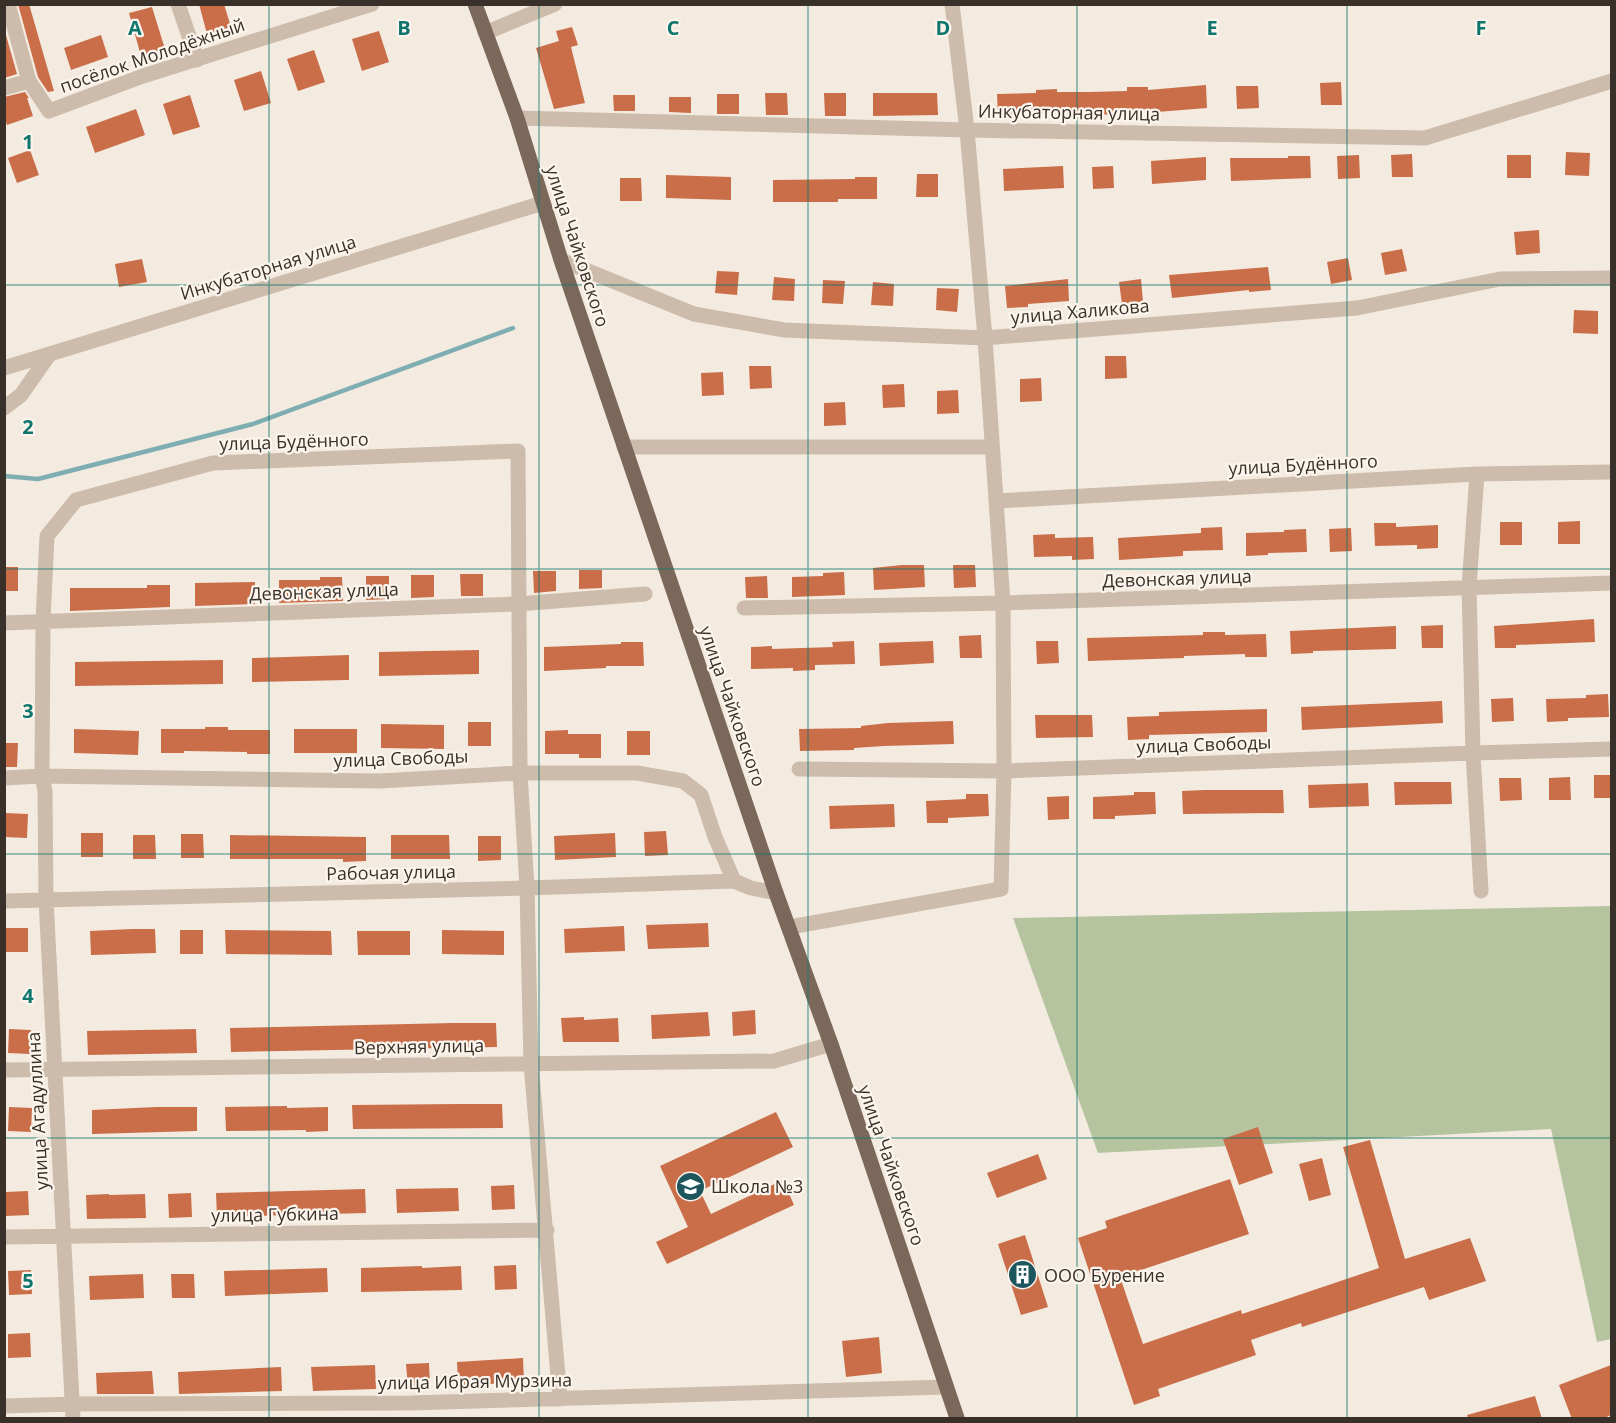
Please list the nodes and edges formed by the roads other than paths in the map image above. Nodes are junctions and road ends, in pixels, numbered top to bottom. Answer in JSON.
{"nodes":[{"id":1,"x":8,"y":4,"type":"edge"},
{"id":2,"x":178,"y":4,"type":"edge"},
{"id":3,"x":372,"y":4,"type":"edge"},
{"id":4,"x":475,"y":4,"type":"edge"},
{"id":5,"x":555,"y":4,"type":"edge"},
{"id":6,"x":952,"y":4,"type":"edge"},
{"id":7,"x":485,"y":33,"type":"junction"},
{"id":8,"x":197,"y":60,"type":"junction"},
{"id":9,"x":29,"y":81,"type":"junction"},
{"id":10,"x":1611,"y":81,"type":"edge"},
{"id":11,"x":4,"y":88,"type":"edge"},
{"id":12,"x":517,"y":118,"type":"junction"},
{"id":13,"x":967,"y":130,"type":"junction"},
{"id":14,"x":543,"y":203,"type":"junction"},
{"id":15,"x":561,"y":261,"type":"junction"},
{"id":16,"x":1611,"y":278,"type":"edge"},
{"id":17,"x":985,"y":338,"type":"junction"},
{"id":18,"x":49,"y":355,"type":"junction"},
{"id":19,"x":4,"y":368,"type":"edge"},
{"id":20,"x":4,"y":408,"type":"edge"},
{"id":21,"x":624,"y":447,"type":"junction"},
{"id":22,"x":993,"y":447,"type":"junction"},
{"id":23,"x":1611,"y":472,"type":"edge"},
{"id":24,"x":1477,"y":474,"type":"junction"},
{"id":25,"x":76,"y":500,"type":"joint"},
{"id":26,"x":996,"y":501,"type":"junction"},
{"id":27,"x":1611,"y":583,"type":"edge"},
{"id":28,"x":1469,"y":588,"type":"junction"},
{"id":29,"x":645,"y":594,"type":"dead end"},
{"id":30,"x":1003,"y":603,"type":"junction"},
{"id":31,"x":518,"y":604,"type":"junction"},
{"id":32,"x":744,"y":608,"type":"dead end"},
{"id":33,"x":43,"y":621,"type":"junction"},
{"id":34,"x":4,"y":623,"type":"edge"},
{"id":35,"x":1611,"y":749,"type":"edge"},
{"id":36,"x":1473,"y":753,"type":"junction"},
{"id":37,"x":799,"y":769,"type":"dead end"},
{"id":38,"x":1004,"y":771,"type":"junction"},
{"id":39,"x":520,"y":773,"type":"junction"},
{"id":40,"x":42,"y":776,"type":"junction"},
{"id":41,"x":4,"y":778,"type":"edge"},
{"id":42,"x":734,"y":881,"type":"junction"},
{"id":43,"x":527,"y":888,"type":"junction"},
{"id":44,"x":1481,"y":891,"type":"dead end"},
{"id":45,"x":776,"y":893,"type":"junction"},
{"id":46,"x":46,"y":900,"type":"junction"},
{"id":47,"x":4,"y":901,"type":"edge"},
{"id":48,"x":790,"y":927,"type":"junction"},
{"id":49,"x":831,"y":1044,"type":"junction"},
{"id":50,"x":531,"y":1064,"type":"junction"},
{"id":51,"x":54,"y":1069,"type":"junction"},
{"id":52,"x":4,"y":1070,"type":"edge"},
{"id":53,"x":547,"y":1230,"type":"junction"},
{"id":54,"x":63,"y":1236,"type":"junction"},
{"id":55,"x":4,"y":1237,"type":"edge"},
{"id":56,"x":946,"y":1387,"type":"junction"},
{"id":57,"x":560,"y":1399,"type":"junction"},
{"id":58,"x":4,"y":1406,"type":"edge"},
{"id":59,"x":73,"y":1411,"type":"edge"},
{"id":60,"x":957,"y":1419,"type":"edge"}],
"edges":[{"from":1,"to":9,"type":"street","name":"посёлок Молодёжный"},
{"from":2,"to":8,"type":"street"},
{"from":3,"to":8,"type":"street","name":"посёлок Молодёжный"},
{"from":4,"to":7,"type":"main road","name":"улица Чайковского"},
{"from":5,"to":7,"type":"street"},
{"from":6,"to":13,"type":"street"},
{"from":7,"to":12,"type":"main road","name":"улица Чайковского"},
{"from":8,"to":9,"type":"street","name":"посёлок Молодёжный"},
{"from":9,"to":11,"type":"street"},
{"from":10,"to":13,"type":"street","name":"Инкубаторная улица"},
{"from":12,"to":13,"type":"street","name":"Инкубаторная улица"},
{"from":12,"to":14,"type":"main road","name":"улица Чайковского"},
{"from":13,"to":17,"type":"street"},
{"from":14,"to":15,"type":"main road","name":"улица Чайковского"},
{"from":14,"to":18,"type":"street","name":"Инкубаторная улица"},
{"from":15,"to":17,"type":"street","name":"улица Халикова"},
{"from":15,"to":21,"type":"main road","name":"улица Чайковского"},
{"from":16,"to":17,"type":"street","name":"улица Халикова"},
{"from":17,"to":22,"type":"street"},
{"from":18,"to":19,"type":"street","name":"Инкубаторная улица"},
{"from":18,"to":20,"type":"street"},
{"from":21,"to":22,"type":"street"},
{"from":21,"to":45,"type":"main road","name":"улица Чайковского"},
{"from":22,"to":26,"type":"street"},
{"from":23,"to":24,"type":"street","name":"улица Будённого"},
{"from":24,"to":26,"type":"street","name":"улица Будённого"},
{"from":24,"to":28,"type":"street"},
{"from":25,"to":31,"type":"street","name":"улица Будённого"},
{"from":25,"to":33,"type":"street","name":"улица Агадуллина"},
{"from":26,"to":30,"type":"street"},
{"from":27,"to":28,"type":"street","name":"Девонская улица"},
{"from":28,"to":30,"type":"street","name":"Девонская улица"},
{"from":28,"to":36,"type":"street"},
{"from":29,"to":31,"type":"street","name":"Девонская улица"},
{"from":30,"to":32,"type":"street","name":"Девонская улица"},
{"from":30,"to":38,"type":"street"},
{"from":31,"to":33,"type":"street","name":"Девонская улица"},
{"from":31,"to":39,"type":"street"},
{"from":33,"to":34,"type":"street","name":"Девонская улица"},
{"from":33,"to":40,"type":"street","name":"улица Агадуллина"},
{"from":35,"to":36,"type":"street","name":"улица Свободы"},
{"from":36,"to":38,"type":"street","name":"улица Свободы"},
{"from":36,"to":44,"type":"street"},
{"from":37,"to":38,"type":"street","name":"улица Свободы"},
{"from":38,"to":48,"type":"street"},
{"from":39,"to":40,"type":"street","name":"улица Свободы"},
{"from":39,"to":42,"type":"street","name":"улица Свободы"},
{"from":39,"to":43,"type":"street"},
{"from":40,"to":41,"type":"street","name":"улица Свободы"},
{"from":40,"to":46,"type":"street","name":"улица Агадуллина"},
{"from":42,"to":43,"type":"street","name":"Рабочая улица"},
{"from":42,"to":45,"type":"street","name":"Рабочая улица"},
{"from":43,"to":46,"type":"street","name":"Рабочая улица"},
{"from":43,"to":50,"type":"street"},
{"from":45,"to":48,"type":"main road","name":"улица Чайковского"},
{"from":46,"to":47,"type":"street","name":"Рабочая улица"},
{"from":46,"to":51,"type":"street","name":"улица Агадуллина"},
{"from":48,"to":49,"type":"main road","name":"улица Чайковского"},
{"from":49,"to":50,"type":"street","name":"Верхняя улица"},
{"from":49,"to":56,"type":"main road","name":"улица Чайковского"},
{"from":50,"to":51,"type":"street","name":"Верхняя улица"},
{"from":50,"to":53,"type":"street"},
{"from":51,"to":52,"type":"street","name":"Верхняя улица"},
{"from":51,"to":54,"type":"street","name":"улица Агадуллина"},
{"from":53,"to":54,"type":"street","name":"улица Губкина"},
{"from":53,"to":57,"type":"street"},
{"from":54,"to":55,"type":"street","name":"улица Губкина"},
{"from":54,"to":59,"type":"street","name":"улица Агадуллина"},
{"from":56,"to":57,"type":"street","name":"улица Ибрая Мурзина"},
{"from":56,"to":60,"type":"main road","name":"улица Чайковского"},
{"from":57,"to":59,"type":"street","name":"улица Ибрая Мурзина"},
{"from":58,"to":59,"type":"street","name":"улица Ибрая Мурзина"}]}
